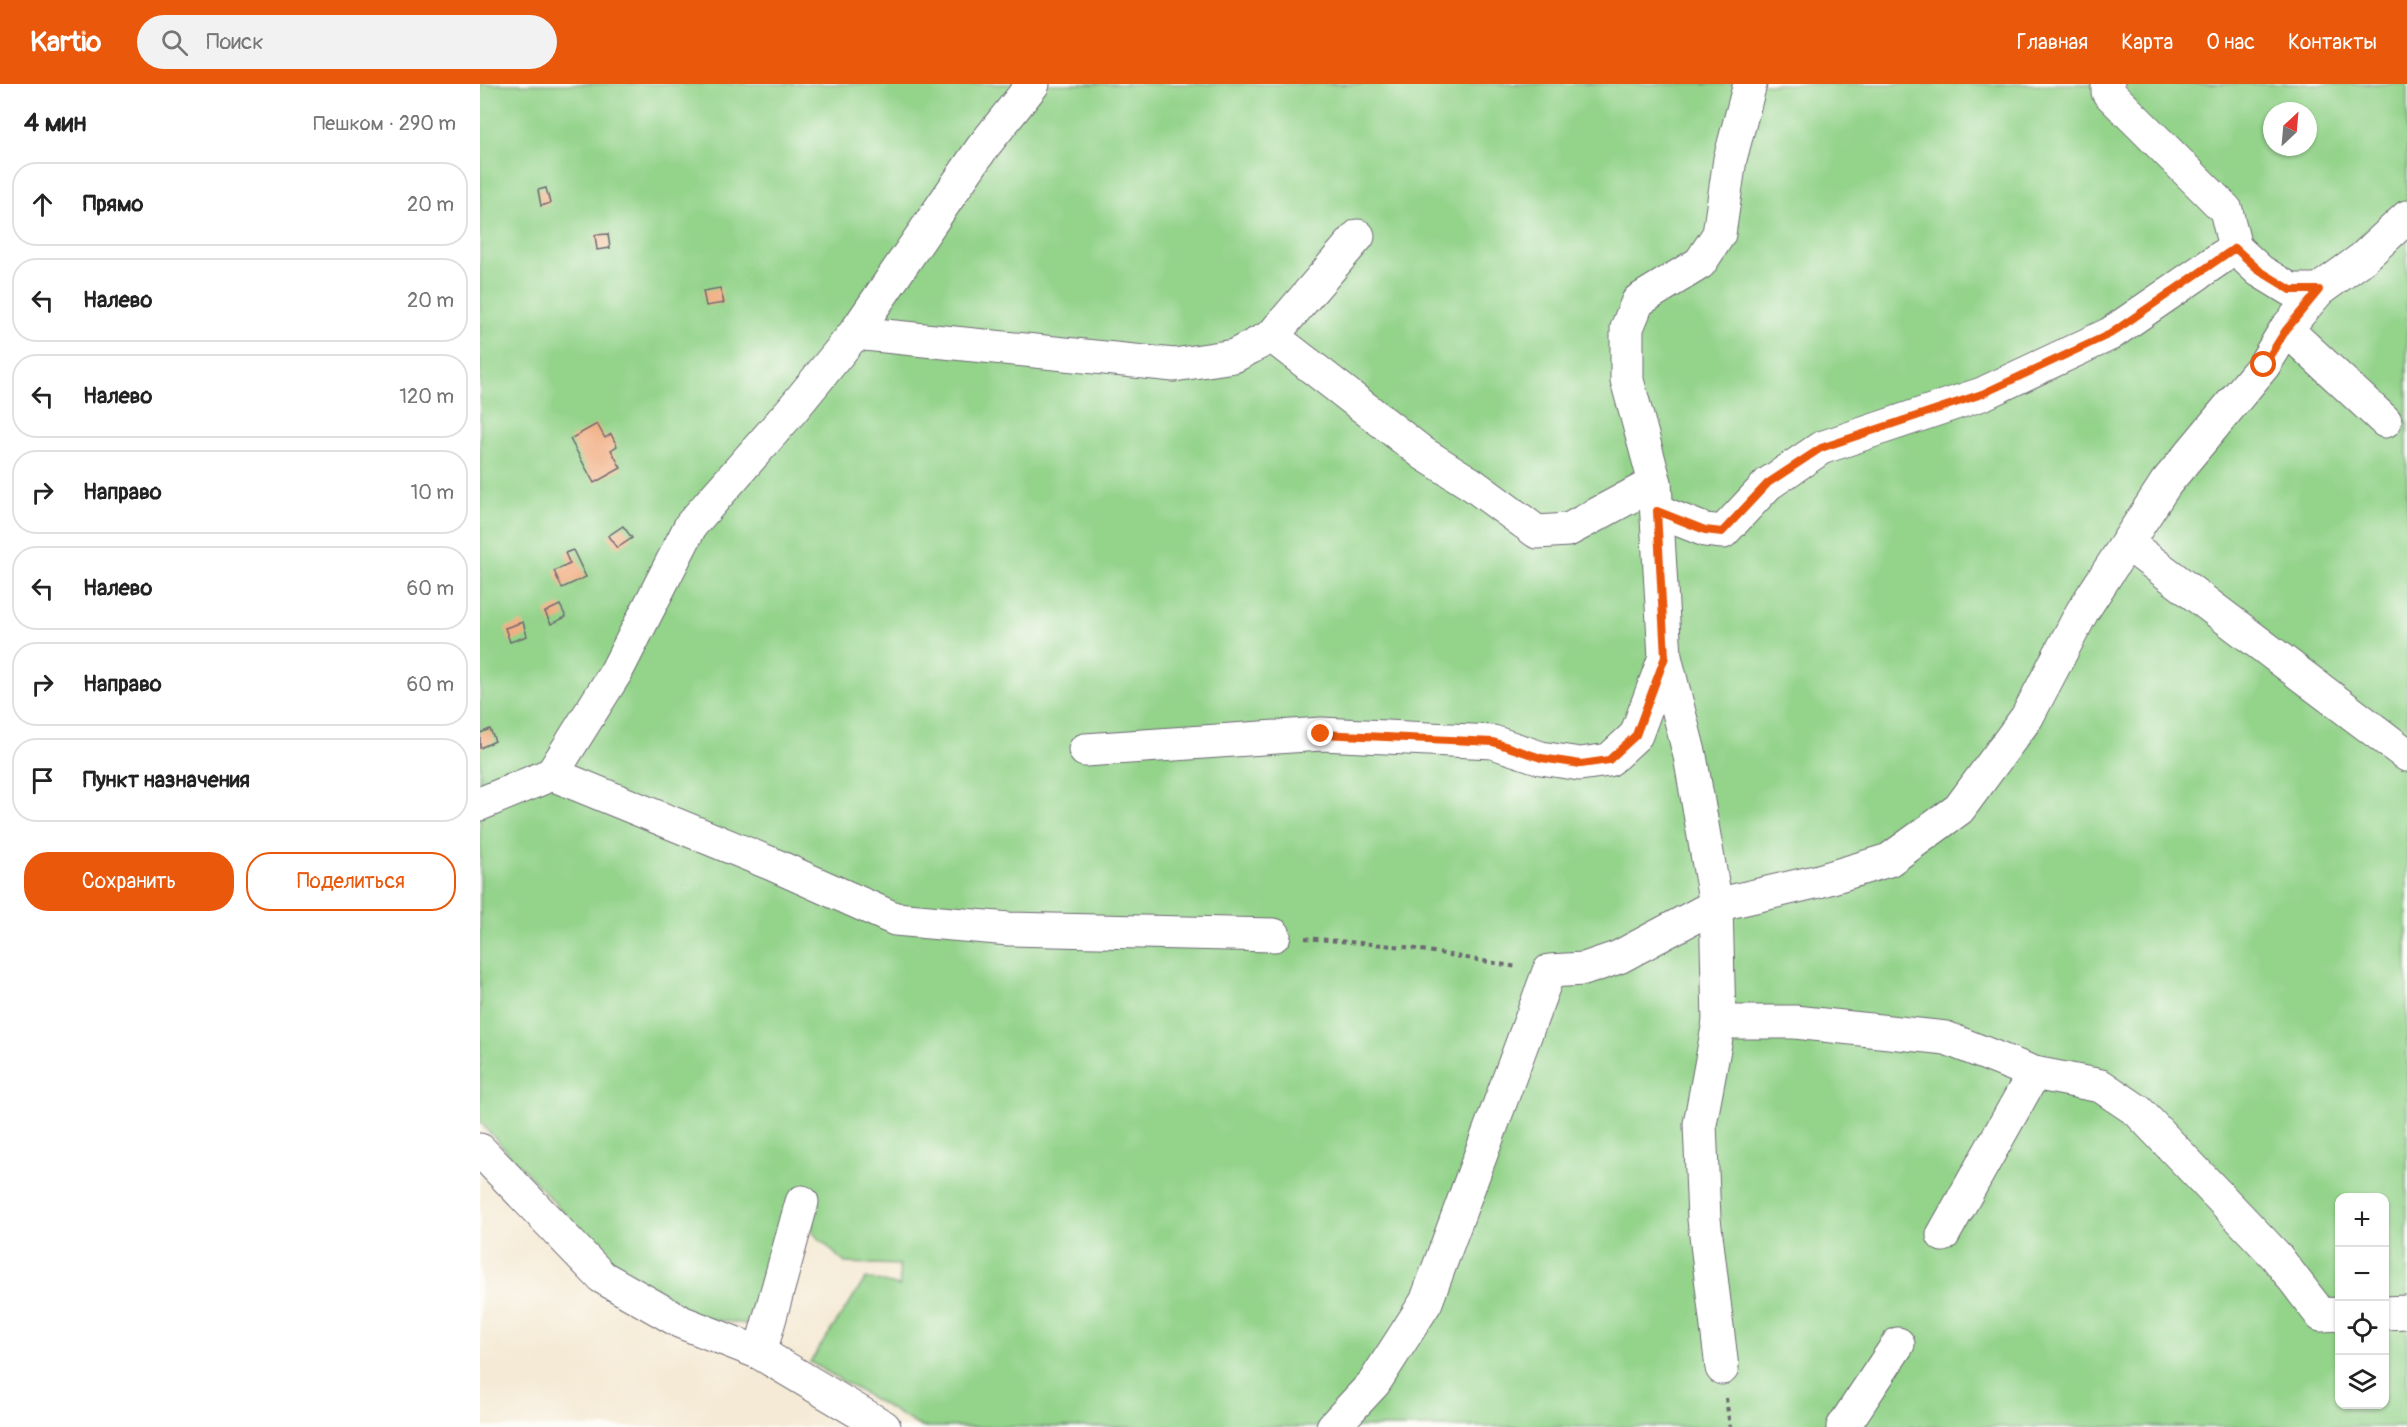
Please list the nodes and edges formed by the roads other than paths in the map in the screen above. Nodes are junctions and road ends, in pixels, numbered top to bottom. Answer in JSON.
{"nodes":[{"id":1,"x":1032,"y":84,"type":"edge"},
{"id":2,"x":1750,"y":84,"type":"edge"},
{"id":3,"x":2108,"y":84,"type":"edge"},
{"id":4,"x":2407,"y":217,"type":"edge"},
{"id":5,"x":1358,"y":236,"type":"dead end"},
{"id":6,"x":2235,"y":248,"type":"junction"},
{"id":7,"x":2319,"y":290,"type":"junction"},
{"id":8,"x":2286,"y":330,"type":"junction"},
{"id":9,"x":855,"y":333,"type":"junction"},
{"id":10,"x":1272,"y":336,"type":"junction"},
{"id":11,"x":2385,"y":421,"type":"dead end"},
{"id":12,"x":1656,"y":497,"type":"junction"},
{"id":13,"x":2128,"y":544,"type":"junction"},
{"id":14,"x":1665,"y":657,"type":"junction"},
{"id":15,"x":1085,"y":750,"type":"dead end"},
{"id":16,"x":2407,"y":755,"type":"edge"},
{"id":17,"x":552,"y":774,"type":"junction"},
{"id":18,"x":480,"y":804,"type":"edge"},
{"id":19,"x":1716,"y":905,"type":"junction"},
{"id":20,"x":1274,"y":935,"type":"road end"},
{"id":21,"x":1719,"y":1022,"type":"junction"},
{"id":22,"x":2034,"y":1073,"type":"junction"},
{"id":23,"x":480,"y":1150,"type":"edge"},
{"id":24,"x":802,"y":1202,"type":"dead end"},
{"id":25,"x":1943,"y":1235,"type":"dead end"},
{"id":26,"x":2407,"y":1312,"type":"edge"},
{"id":27,"x":2389,"y":1313,"type":"edge"},
{"id":28,"x":2335,"y":1314,"type":"edge"},
{"id":29,"x":1898,"y":1344,"type":"dead end"},
{"id":30,"x":760,"y":1353,"type":"junction"},
{"id":31,"x":1722,"y":1368,"type":"dead end"},
{"id":32,"x":884,"y":1427,"type":"edge"},
{"id":33,"x":1333,"y":1427,"type":"edge"},
{"id":34,"x":1843,"y":1427,"type":"edge"}],
"edges":[{"from":1,"to":9,"type":"street"},
{"from":2,"to":12,"type":"street"},
{"from":3,"to":6,"type":"street"},
{"from":4,"to":7,"type":"street"},
{"from":5,"to":10,"type":"street"},
{"from":6,"to":7,"type":"street"},
{"from":6,"to":12,"type":"street"},
{"from":7,"to":8,"type":"street"},
{"from":8,"to":11,"type":"street"},
{"from":8,"to":13,"type":"street"},
{"from":9,"to":10,"type":"street"},
{"from":9,"to":17,"type":"street"},
{"from":10,"to":12,"type":"street"},
{"from":12,"to":14,"type":"street"},
{"from":13,"to":16,"type":"street"},
{"from":13,"to":19,"type":"street"},
{"from":14,"to":15,"type":"street"},
{"from":14,"to":19,"type":"street"},
{"from":17,"to":18,"type":"street"},
{"from":17,"to":20,"type":"street"},
{"from":19,"to":21,"type":"street"},
{"from":19,"to":33,"type":"street"},
{"from":21,"to":22,"type":"street"},
{"from":21,"to":31,"type":"street"},
{"from":22,"to":25,"type":"street"},
{"from":22,"to":28,"type":"street"},
{"from":23,"to":30,"type":"street"},
{"from":24,"to":30,"type":"street"},
{"from":26,"to":27,"type":"street"},
{"from":29,"to":34,"type":"street"},
{"from":30,"to":32,"type":"street"}]}
